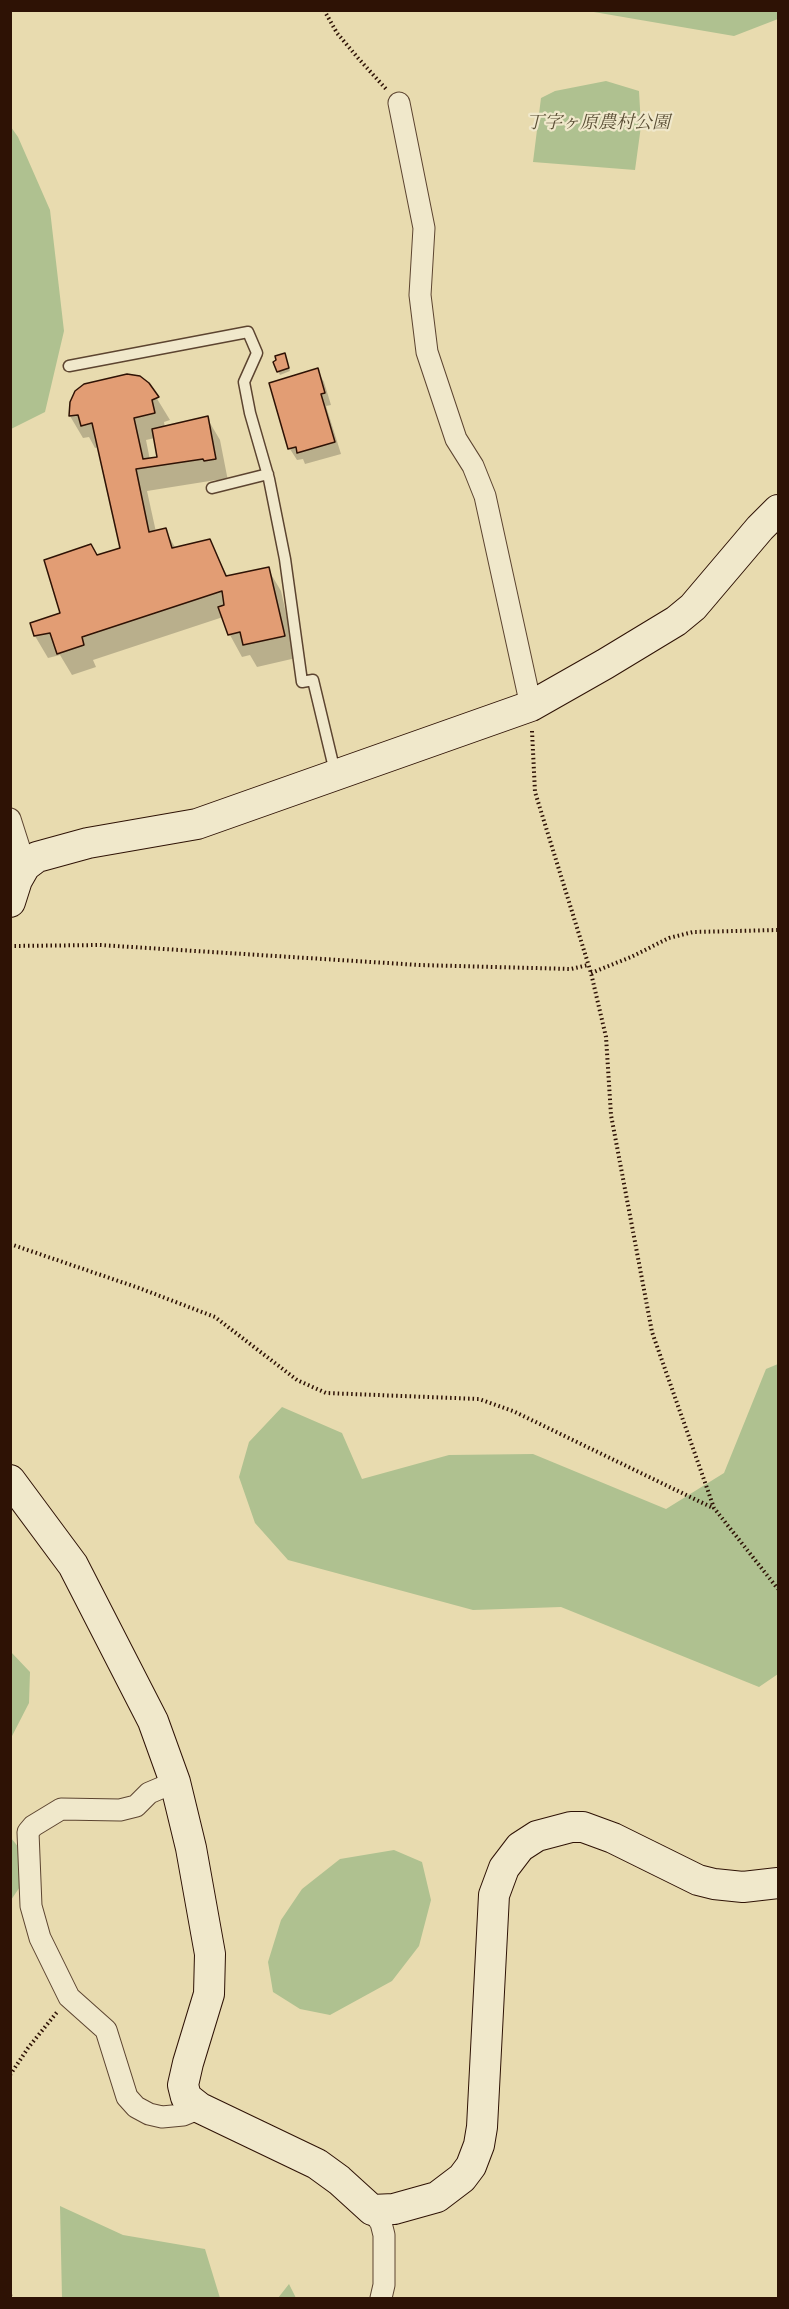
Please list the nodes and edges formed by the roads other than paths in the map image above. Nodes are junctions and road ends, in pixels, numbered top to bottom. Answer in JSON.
{"nodes":[{"id":1,"x":399,"y":103,"type":"road end"},
{"id":2,"x":69,"y":366,"type":"dead end"},
{"id":3,"x":268,"y":474,"type":"junction"},
{"id":4,"x":212,"y":488,"type":"dead end"},
{"id":5,"x":778,"y":510,"type":"edge"},
{"id":6,"x":531,"y":706,"type":"junction"},
{"id":7,"x":336,"y":775,"type":"junction"},
{"id":8,"x":10,"y":819,"type":"edge"},
{"id":9,"x":26,"y":866,"type":"junction"},
{"id":10,"x":10,"y":902,"type":"edge"},
{"id":11,"x":10,"y":1480,"type":"edge"},
{"id":12,"x":175,"y":1782,"type":"junction"},
{"id":13,"x":778,"y":1883,"type":"edge"},
{"id":14,"x":200,"y":2108,"type":"junction"},
{"id":15,"x":372,"y":2210,"type":"junction"},
{"id":16,"x":381,"y":2298,"type":"edge"}],
"edges":[{"from":1,"to":6,"type":"street"},
{"from":2,"to":3,"type":"lane"},
{"from":3,"to":4,"type":"lane"},
{"from":3,"to":7,"type":"lane"},
{"from":5,"to":6,"type":"street"},
{"from":6,"to":7,"type":"street"},
{"from":7,"to":9,"type":"street"},
{"from":8,"to":9,"type":"street"},
{"from":9,"to":10,"type":"street"},
{"from":11,"to":12,"type":"street"},
{"from":12,"to":14,"type":"street"},
{"from":12,"to":14,"type":"street"},
{"from":13,"to":15,"type":"street"},
{"from":14,"to":15,"type":"street"},
{"from":15,"to":16,"type":"street"}]}
